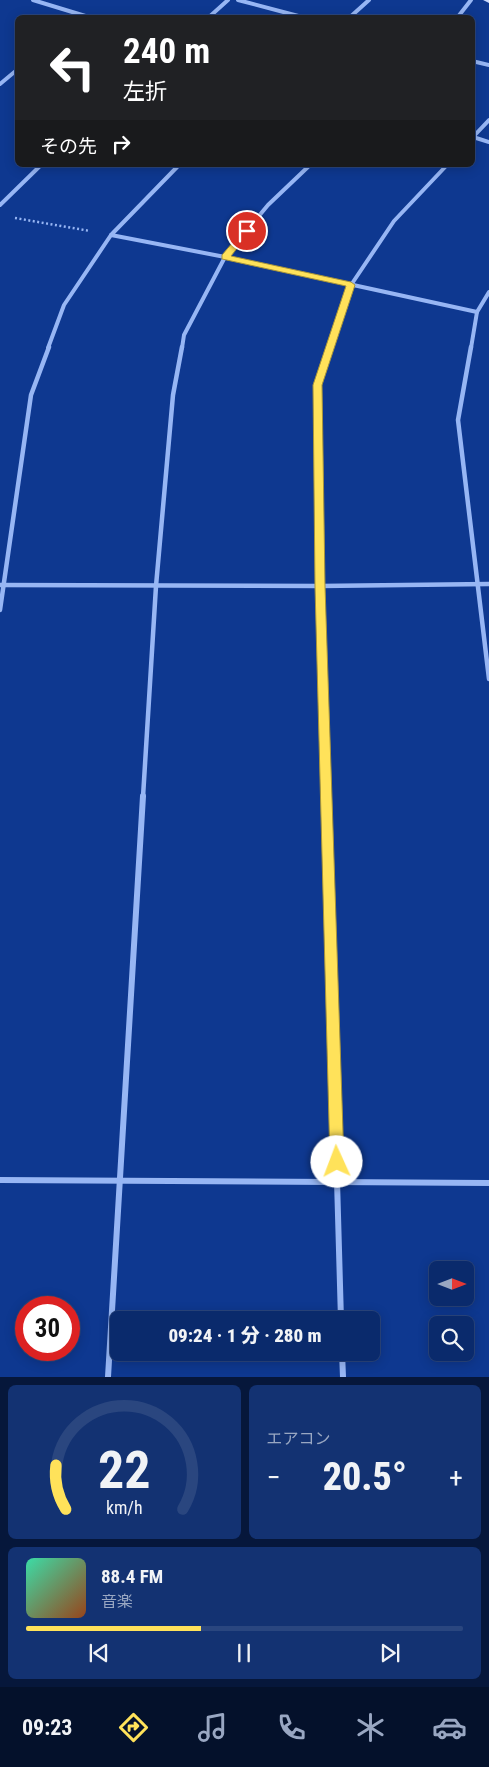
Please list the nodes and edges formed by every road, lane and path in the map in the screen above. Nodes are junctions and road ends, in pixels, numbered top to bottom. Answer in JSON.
{"nodes":[{"id":1,"x":33,"y":0,"type":"edge"},
{"id":2,"x":228,"y":0,"type":"edge"},
{"id":3,"x":238,"y":0,"type":"edge"},
{"id":4,"x":369,"y":0,"type":"edge"},
{"id":5,"x":471,"y":0,"type":"edge"},
{"id":6,"x":78,"y":15,"type":"edge"},
{"id":7,"x":211,"y":15,"type":"edge"},
{"id":8,"x":295,"y":15,"type":"edge"},
{"id":9,"x":352,"y":15,"type":"edge"},
{"id":10,"x":459,"y":15,"type":"edge"},
{"id":11,"x":475,"y":62,"type":"edge"},
{"id":12,"x":489,"y":65,"type":"edge"},
{"id":13,"x":15,"y":72,"type":"edge"},
{"id":14,"x":0,"y":84,"type":"edge"},
{"id":15,"x":489,"y":120,"type":"edge"},
{"id":16,"x":475,"y":135,"type":"edge"},
{"id":17,"x":475,"y":138,"type":"edge"},
{"id":18,"x":489,"y":142,"type":"edge"},
{"id":19,"x":39,"y":167,"type":"edge"},
{"id":20,"x":177,"y":167,"type":"edge"},
{"id":21,"x":308,"y":167,"type":"edge"},
{"id":22,"x":445,"y":167,"type":"edge"},
{"id":23,"x":0,"y":205,"type":"edge"},
{"id":24,"x":9,"y":217,"type":"dead end"},
{"id":25,"x":111,"y":235,"type":"junction"},
{"id":26,"x":225,"y":257,"type":"junction"},
{"id":27,"x":351,"y":285,"type":"junction"},
{"id":28,"x":489,"y":292,"type":"edge"},
{"id":29,"x":477,"y":312,"type":"junction"},
{"id":30,"x":476,"y":584,"type":"junction"},
{"id":31,"x":489,"y":584,"type":"edge"},
{"id":32,"x":2,"y":585,"type":"edge"},
{"id":33,"x":156,"y":586,"type":"junction"},
{"id":34,"x":320,"y":586,"type":"junction"},
{"id":35,"x":0,"y":610,"type":"edge"},
{"id":36,"x":489,"y":679,"type":"edge"},
{"id":37,"x":0,"y":1180,"type":"edge"},
{"id":38,"x":120,"y":1181,"type":"junction"},
{"id":39,"x":338,"y":1182,"type":"junction"},
{"id":40,"x":489,"y":1183,"type":"edge"},
{"id":41,"x":341,"y":1311,"type":"edge"},
{"id":42,"x":342,"y":1361,"type":"edge"},
{"id":43,"x":108,"y":1377,"type":"edge"},
{"id":44,"x":343,"y":1377,"type":"edge"}],
"edges":[{"from":1,"to":6,"type":"street"},
{"from":2,"to":7,"type":"street"},
{"from":3,"to":8,"type":"street"},
{"from":4,"to":9,"type":"street"},
{"from":5,"to":10,"type":"street"},
{"from":11,"to":12,"type":"street"},
{"from":13,"to":14,"type":"street"},
{"from":15,"to":16,"type":"street"},
{"from":17,"to":18,"type":"street"},
{"from":19,"to":23,"type":"street"},
{"from":20,"to":25,"type":"street"},
{"from":21,"to":26,"type":"street"},
{"from":22,"to":27,"type":"street"},
{"from":24,"to":25,"type":"path"},
{"from":25,"to":26,"type":"street"},
{"from":25,"to":32,"type":"street"},
{"from":26,"to":27,"type":"street"},
{"from":26,"to":33,"type":"street"},
{"from":27,"to":29,"type":"street"},
{"from":27,"to":34,"type":"street"},
{"from":28,"to":29,"type":"street"},
{"from":29,"to":30,"type":"street"},
{"from":30,"to":31,"type":"street"},
{"from":30,"to":34,"type":"street"},
{"from":30,"to":36,"type":"street"},
{"from":32,"to":33,"type":"street"},
{"from":32,"to":35,"type":"street"},
{"from":33,"to":34,"type":"street"},
{"from":33,"to":38,"type":"street"},
{"from":34,"to":39,"type":"street"},
{"from":37,"to":38,"type":"street"},
{"from":38,"to":39,"type":"street"},
{"from":38,"to":43,"type":"street"},
{"from":39,"to":40,"type":"street"},
{"from":39,"to":41,"type":"street"},
{"from":42,"to":44,"type":"street"}]}
